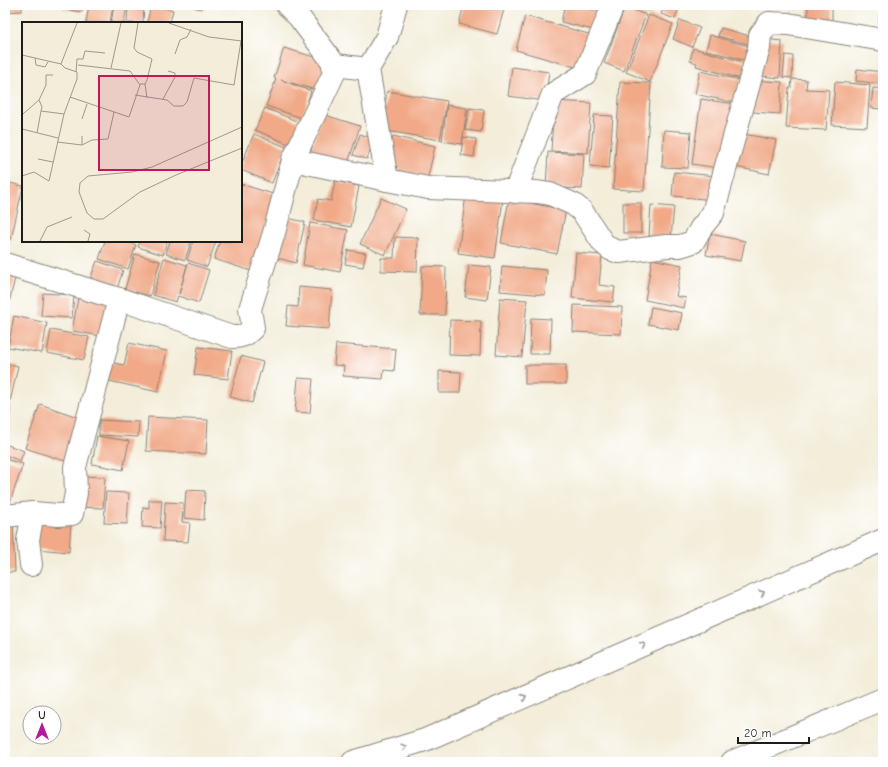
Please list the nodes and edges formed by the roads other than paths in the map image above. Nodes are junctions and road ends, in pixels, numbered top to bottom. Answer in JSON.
{"nodes":[{"id":1,"x":287,"y":5,"type":"edge"},
{"id":2,"x":396,"y":5,"type":"edge"},
{"id":3,"x":612,"y":5,"type":"edge"},
{"id":4,"x":883,"y":40,"type":"edge"},
{"id":5,"x":335,"y":65,"type":"junction"},
{"id":6,"x":368,"y":69,"type":"junction"},
{"id":7,"x":293,"y":160,"type":"junction"},
{"id":8,"x":386,"y":180,"type":"junction"},
{"id":9,"x":515,"y":192,"type":"junction"},
{"id":10,"x":5,"y":264,"type":"edge"},
{"id":11,"x":119,"y":299,"type":"junction"},
{"id":12,"x":33,"y":513,"type":"junction"},
{"id":13,"x":5,"y":516,"type":"edge"},
{"id":14,"x":883,"y":540,"type":"edge"},
{"id":15,"x":31,"y":565,"type":"dead end"},
{"id":16,"x":883,"y":699,"type":"edge"},
{"id":17,"x":353,"y":762,"type":"edge"},
{"id":18,"x":732,"y":762,"type":"edge"}],
"edges":[{"from":1,"to":5,"type":"street"},
{"from":2,"to":6,"type":"street"},
{"from":3,"to":9,"type":"street"},
{"from":4,"to":9,"type":"street"},
{"from":5,"to":6,"type":"street"},
{"from":5,"to":7,"type":"street"},
{"from":6,"to":8,"type":"street"},
{"from":7,"to":8,"type":"street"},
{"from":7,"to":11,"type":"street"},
{"from":8,"to":9,"type":"street"},
{"from":10,"to":11,"type":"street"},
{"from":11,"to":12,"type":"street"},
{"from":12,"to":13,"type":"street"},
{"from":12,"to":15,"type":"street"},
{"from":17,"to":14,"type":"street","one_way":true},
{"from":16,"to":18,"type":"street"}]}
